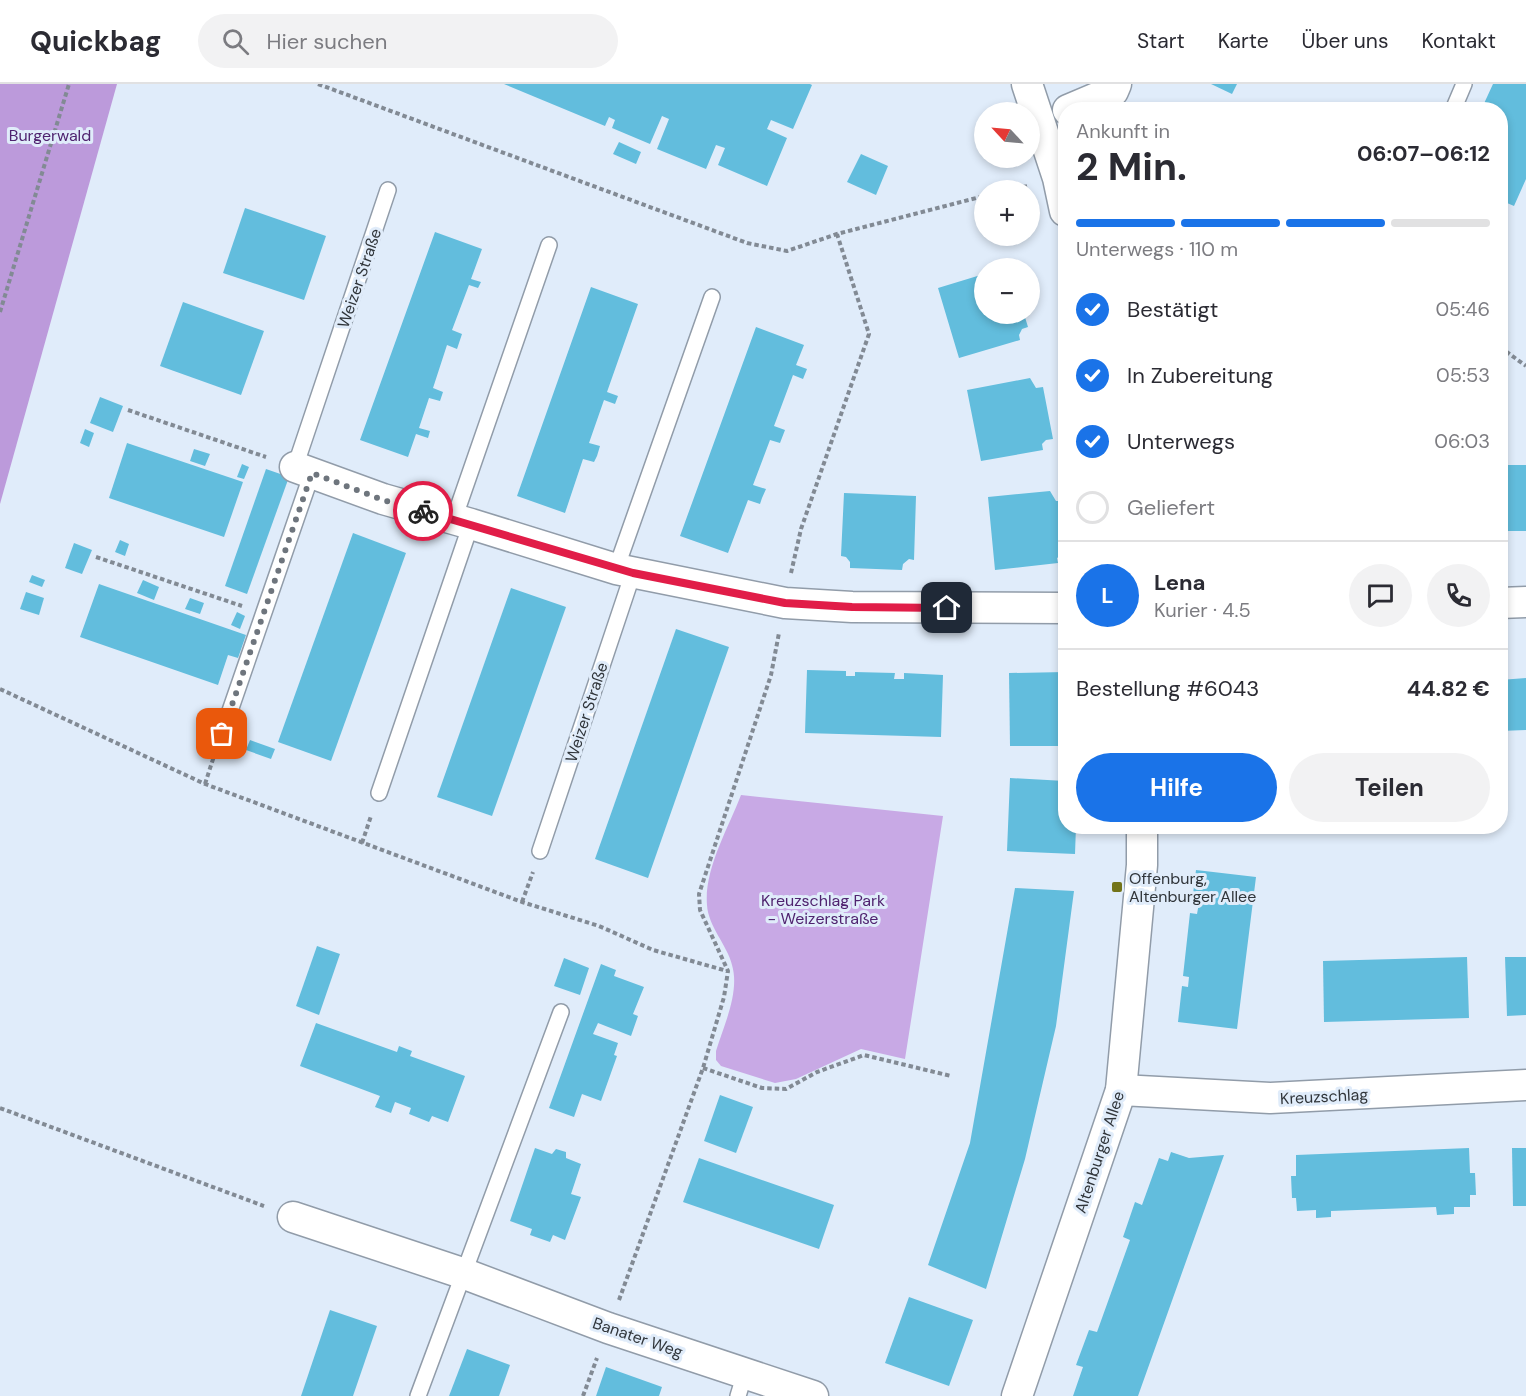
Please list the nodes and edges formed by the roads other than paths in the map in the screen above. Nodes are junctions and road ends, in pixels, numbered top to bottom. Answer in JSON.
{"nodes":[{"id":1,"x":1027,"y":84,"type":"edge"},
{"id":2,"x":1116,"y":84,"type":"edge"},
{"id":3,"x":1464,"y":84,"type":"edge"},
{"id":4,"x":1082,"y":102,"type":"edge"},
{"id":5,"x":1456,"y":102,"type":"edge"},
{"id":6,"x":1057,"y":111,"type":"edge"},
{"id":7,"x":1058,"y":178,"type":"edge"},
{"id":8,"x":388,"y":190,"type":"dead end"},
{"id":9,"x":549,"y":245,"type":"dead end"},
{"id":10,"x":712,"y":297,"type":"dead end"},
{"id":11,"x":304,"y":470,"type":"junction"},
{"id":12,"x":463,"y":521,"type":"junction"},
{"id":13,"x":624,"y":571,"type":"junction"},
{"id":14,"x":1526,"y":602,"type":"edge"},
{"id":15,"x":1508,"y":603,"type":"edge"},
{"id":16,"x":1058,"y":608,"type":"edge"},
{"id":17,"x":222,"y":734,"type":"dead end"},
{"id":18,"x":379,"y":793,"type":"road end"},
{"id":19,"x":1142,"y":834,"type":"edge"},
{"id":20,"x":540,"y":851,"type":"road end"},
{"id":21,"x":561,"y":1012,"type":"dead end"},
{"id":22,"x":1526,"y":1085,"type":"edge"},
{"id":23,"x":1121,"y":1090,"type":"junction"},
{"id":24,"x":292,"y":1217,"type":"road end"},
{"id":25,"x":465,"y":1274,"type":"junction"},
{"id":26,"x":741,"y":1385,"type":"edge"},
{"id":27,"x":418,"y":1396,"type":"edge"},
{"id":28,"x":813,"y":1396,"type":"edge"},
{"id":29,"x":1017,"y":1396,"type":"edge"}],
"edges":[{"from":1,"to":6,"type":"street"},
{"from":2,"to":4,"type":"street"},
{"from":3,"to":5,"type":"lane"},
{"from":6,"to":7,"type":"street"},
{"from":8,"to":11,"type":"lane","name":"Weizer Straße"},
{"from":9,"to":12,"type":"lane"},
{"from":10,"to":13,"type":"lane","name":"Weizer Straße"},
{"from":11,"to":12,"type":"street"},
{"from":11,"to":17,"type":"lane","name":"Weizer Straße"},
{"from":12,"to":13,"type":"street"},
{"from":12,"to":18,"type":"lane"},
{"from":13,"to":16,"type":"street"},
{"from":13,"to":20,"type":"lane","name":"Weizer Straße"},
{"from":14,"to":15,"type":"street"},
{"from":19,"to":23,"type":"street","name":"Altenburger Allee"},
{"from":21,"to":25,"type":"lane"},
{"from":22,"to":23,"type":"street","name":"Kreuzschlag"},
{"from":23,"to":29,"type":"street","name":"Altenburger Allee"},
{"from":24,"to":25,"type":"street","name":"Banater Weg"},
{"from":25,"to":26,"type":"street","name":"Banater Weg"},
{"from":25,"to":27,"type":"lane"},
{"from":26,"to":28,"type":"street","name":"Banater Weg"}]}
